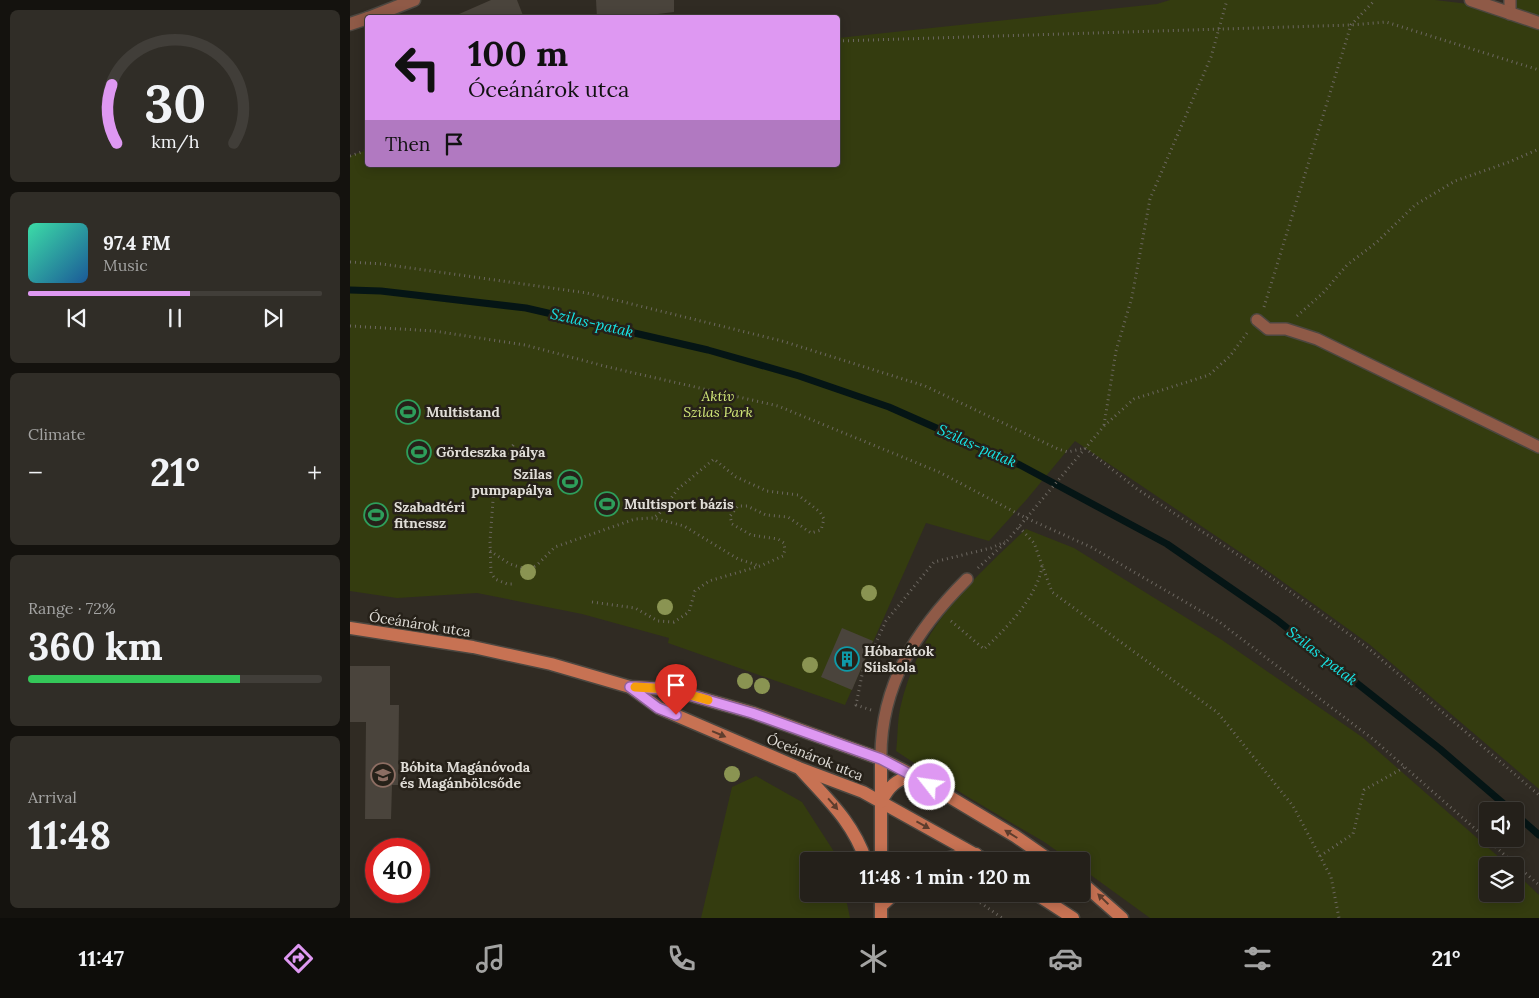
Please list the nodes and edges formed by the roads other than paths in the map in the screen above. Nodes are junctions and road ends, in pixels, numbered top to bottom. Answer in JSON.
{"nodes":[{"id":1,"x":1472,"y":0,"type":"edge"},
{"id":2,"x":1510,"y":0,"type":"edge"},
{"id":3,"x":407,"y":1,"type":"edge"},
{"id":4,"x":1510,"y":14,"type":"junction"},
{"id":5,"x":375,"y":15,"type":"edge"},
{"id":6,"x":365,"y":19,"type":"edge"},
{"id":7,"x":1539,"y":23,"type":"edge"},
{"id":8,"x":350,"y":24,"type":"edge"},
{"id":9,"x":1257,"y":320,"type":"road end"},
{"id":10,"x":1539,"y":447,"type":"edge"},
{"id":11,"x":967,"y":579,"type":"road end"},
{"id":12,"x":350,"y":628,"type":"edge"},
{"id":13,"x":630,"y":687,"type":"junction"},
{"id":14,"x":881,"y":759,"type":"junction"},
{"id":15,"x":799,"y":768,"type":"junction"},
{"id":16,"x":913,"y":775,"type":"junction"},
{"id":17,"x":881,"y":802,"type":"junction"},
{"id":18,"x":862,"y":852,"type":"edge"},
{"id":19,"x":881,"y":852,"type":"edge"},
{"id":20,"x":972,"y":852,"type":"edge"},
{"id":21,"x":1038,"y":852,"type":"edge"},
{"id":22,"x":1090,"y":890,"type":"edge"},
{"id":23,"x":1048,"y":902,"type":"edge"},
{"id":24,"x":1072,"y":918,"type":"edge"},
{"id":25,"x":1122,"y":918,"type":"edge"}],
"edges":[{"from":1,"to":4,"type":"street"},
{"from":2,"to":4,"type":"lane"},
{"from":3,"to":5,"type":"street"},
{"from":4,"to":7,"type":"street"},
{"from":6,"to":8,"type":"street"},
{"from":9,"to":10,"type":"lane"},
{"from":11,"to":14,"type":"lane"},
{"from":12,"to":13,"type":"street","name":"Óceánárok utca"},
{"from":13,"to":14,"type":"street","name":"Óceánárok utca"},
{"from":13,"to":15,"type":"street","name":"Óceánárok utca","one_way":true},
{"from":14,"to":16,"type":"street","name":"Óceánárok utca"},
{"from":14,"to":17,"type":"street"},
{"from":15,"to":17,"type":"street","name":"Óceánárok utca"},
{"from":15,"to":18,"type":"street","one_way":true},
{"from":16,"to":17,"type":"street"},
{"from":21,"to":16,"type":"street","name":"Óceánárok utca","one_way":true},
{"from":17,"to":19,"type":"street"},
{"from":17,"to":20,"type":"street","name":"Óceánárok utca","one_way":true},
{"from":25,"to":22,"type":"street","one_way":true},
{"from":23,"to":24,"type":"street"}]}
